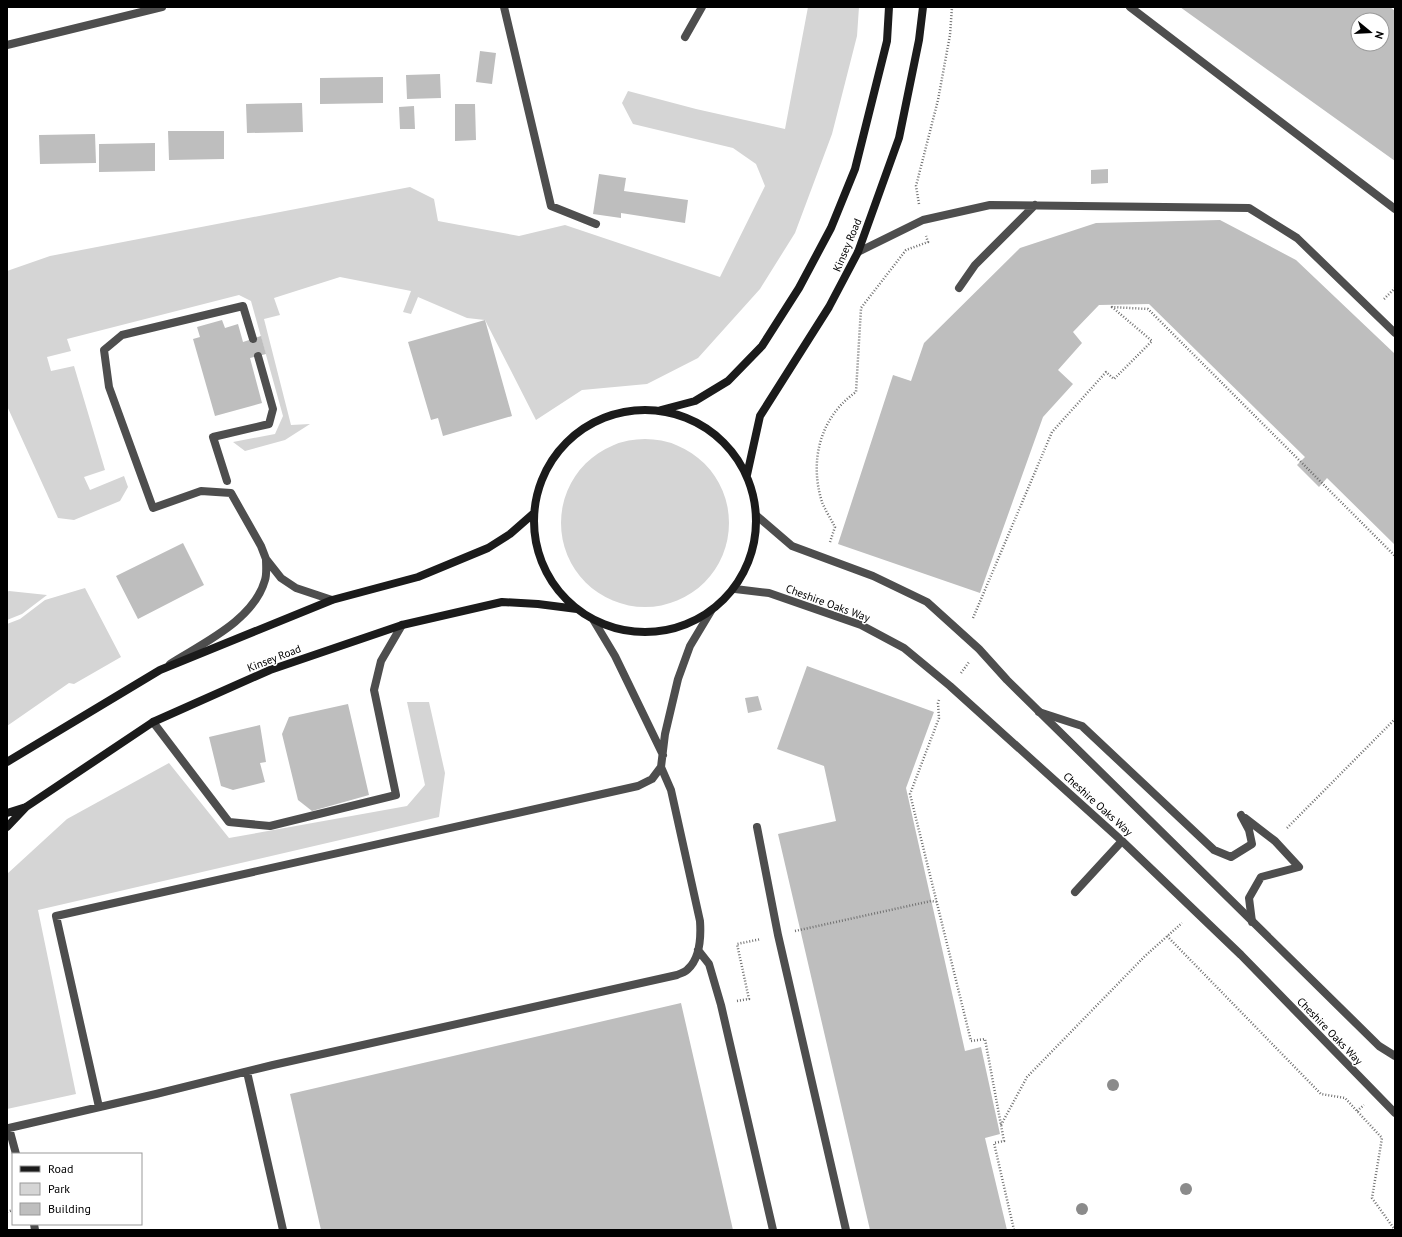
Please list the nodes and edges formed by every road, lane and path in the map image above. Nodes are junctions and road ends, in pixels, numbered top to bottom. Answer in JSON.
{"nodes":[{"id":1,"x":162,"y":7,"type":"edge"},
{"id":2,"x":504,"y":7,"type":"edge"},
{"id":3,"x":889,"y":7,"type":"edge"},
{"id":4,"x":923,"y":7,"type":"edge"},
{"id":5,"x":952,"y":7,"type":"edge"},
{"id":6,"x":1130,"y":7,"type":"edge"},
{"id":7,"x":700,"y":8,"type":"edge"},
{"id":8,"x":685,"y":36,"type":"dead end"},
{"id":9,"x":7,"y":45,"type":"edge"},
{"id":10,"x":1035,"y":205,"type":"junction"},
{"id":11,"x":920,"y":208,"type":"dead end"},
{"id":12,"x":1395,"y":209,"type":"edge"},
{"id":13,"x":596,"y":224,"type":"dead end"},
{"id":14,"x":925,"y":233,"type":"dead end"},
{"id":15,"x":858,"y":252,"type":"junction"},
{"id":16,"x":959,"y":288,"type":"dead end"},
{"id":17,"x":1395,"y":333,"type":"edge"},
{"id":18,"x":253,"y":339,"type":"dead end"},
{"id":19,"x":258,"y":356,"type":"dead end"},
{"id":20,"x":660,"y":410,"type":"junction"},
{"id":21,"x":747,"y":475,"type":"junction"},
{"id":22,"x":227,"y":481,"type":"dead end"},
{"id":23,"x":534,"y":513,"type":"junction"},
{"id":24,"x":757,"y":516,"type":"junction"},
{"id":25,"x":828,"y":547,"type":"dead end"},
{"id":26,"x":1395,"y":556,"type":"edge"},
{"id":27,"x":266,"y":559,"type":"junction"},
{"id":28,"x":735,"y":590,"type":"junction"},
{"id":29,"x":332,"y":600,"type":"junction"},
{"id":30,"x":577,"y":609,"type":"junction"},
{"id":31,"x":711,"y":611,"type":"junction"},
{"id":32,"x":966,"y":614,"type":"dead end"},
{"id":33,"x":973,"y":618,"type":"junction"},
{"id":34,"x":594,"y":620,"type":"junction"},
{"id":35,"x":977,"y":622,"type":"dead end"},
{"id":36,"x":402,"y":625,"type":"junction"},
{"id":37,"x":979,"y":649,"type":"junction"},
{"id":38,"x":160,"y":670,"type":"junction"},
{"id":39,"x":950,"y":686,"type":"junction"},
{"id":40,"x":1039,"y":712,"type":"junction"},
{"id":41,"x":1395,"y":719,"type":"edge"},
{"id":42,"x":153,"y":722,"type":"junction"},
{"id":43,"x":663,"y":755,"type":"junction"},
{"id":44,"x":7,"y":762,"type":"edge"},
{"id":45,"x":661,"y":767,"type":"junction"},
{"id":46,"x":26,"y":807,"type":"junction"},
{"id":47,"x":7,"y":813,"type":"edge"},
{"id":48,"x":7,"y":827,"type":"edge"},
{"id":49,"x":756,"y":827,"type":"dead end"},
{"id":50,"x":1122,"y":841,"type":"junction"},
{"id":51,"x":1275,"y":841,"type":"junction"},
{"id":52,"x":1075,"y":892,"type":"dead end"},
{"id":53,"x":1196,"y":910,"type":"junction"},
{"id":54,"x":1252,"y":922,"type":"junction"},
{"id":55,"x":1167,"y":936,"type":"junction"},
{"id":56,"x":698,"y":950,"type":"junction"},
{"id":57,"x":1395,"y":1056,"type":"edge"},
{"id":58,"x":247,"y":1072,"type":"junction"},
{"id":59,"x":99,"y":1107,"type":"junction"},
{"id":60,"x":1395,"y":1113,"type":"edge"},
{"id":61,"x":1001,"y":1125,"type":"junction"},
{"id":62,"x":16,"y":1153,"type":"edge"},
{"id":63,"x":283,"y":1230,"type":"edge"},
{"id":64,"x":773,"y":1230,"type":"edge"},
{"id":65,"x":846,"y":1230,"type":"edge"},
{"id":66,"x":1014,"y":1230,"type":"edge"},
{"id":67,"x":1395,"y":1230,"type":"edge"}],
"edges":[{"from":1,"to":9,"type":"street"},
{"from":2,"to":13,"type":"street"},
{"from":3,"to":20,"type":"main road","name":"Kinsey Road"},
{"from":4,"to":15,"type":"main road","name":"Kinsey Road"},
{"from":5,"to":11,"type":"path"},
{"from":6,"to":12,"type":"street"},
{"from":7,"to":8,"type":"street"},
{"from":10,"to":15,"type":"street"},
{"from":10,"to":16,"type":"street"},
{"from":10,"to":17,"type":"street"},
{"from":14,"to":25,"type":"path"},
{"from":15,"to":21,"type":"main road","name":"Kinsey Road"},
{"from":18,"to":27,"type":"street"},
{"from":19,"to":22,"type":"street"},
{"from":20,"to":21,"type":"main road"},
{"from":20,"to":23,"type":"main road"},
{"from":21,"to":24,"type":"main road"},
{"from":23,"to":29,"type":"main road"},
{"from":23,"to":30,"type":"main road"},
{"from":24,"to":28,"type":"main road"},
{"from":24,"to":37,"type":"street","name":"Cheshire Oaks Way"},
{"from":26,"to":33,"type":"path"},
{"from":27,"to":29,"type":"street"},
{"from":27,"to":38,"type":"street"},
{"from":28,"to":31,"type":"main road"},
{"from":28,"to":39,"type":"street","name":"Cheshire Oaks Way"},
{"from":29,"to":38,"type":"main road"},
{"from":30,"to":34,"type":"main road"},
{"from":30,"to":36,"type":"main road","name":"Kinsey Road"},
{"from":31,"to":34,"type":"main road"},
{"from":31,"to":43,"type":"street"},
{"from":32,"to":33,"type":"path"},
{"from":33,"to":35,"type":"path"},
{"from":34,"to":43,"type":"street"},
{"from":36,"to":42,"type":"main road","name":"Kinsey Road"},
{"from":36,"to":42,"type":"street"},
{"from":37,"to":39,"type":"path"},
{"from":37,"to":40,"type":"street","name":"Cheshire Oaks Way"},
{"from":38,"to":44,"type":"main road"},
{"from":39,"to":50,"type":"street","name":"Cheshire Oaks Way"},
{"from":39,"to":61,"type":"path"},
{"from":40,"to":51,"type":"street"},
{"from":40,"to":54,"type":"street","name":"Cheshire Oaks Way"},
{"from":41,"to":51,"type":"path"},
{"from":42,"to":46,"type":"main road","name":"Kinsey Road"},
{"from":43,"to":45,"type":"street"},
{"from":45,"to":56,"type":"street"},
{"from":45,"to":59,"type":"street"},
{"from":46,"to":47,"type":"main road","name":"Kinsey Road"},
{"from":46,"to":48,"type":"main road"},
{"from":49,"to":65,"type":"street"},
{"from":50,"to":52,"type":"street"},
{"from":50,"to":53,"type":"street","name":"Cheshire Oaks Way"},
{"from":51,"to":54,"type":"street"},
{"from":53,"to":55,"type":"path"},
{"from":53,"to":60,"type":"street","name":"Cheshire Oaks Way"},
{"from":54,"to":57,"type":"street","name":"Cheshire Oaks Way"},
{"from":55,"to":61,"type":"path"},
{"from":55,"to":67,"type":"path"},
{"from":56,"to":58,"type":"street"},
{"from":56,"to":64,"type":"street"},
{"from":58,"to":59,"type":"street"},
{"from":58,"to":63,"type":"street"},
{"from":59,"to":62,"type":"street"},
{"from":61,"to":66,"type":"path"}]}
